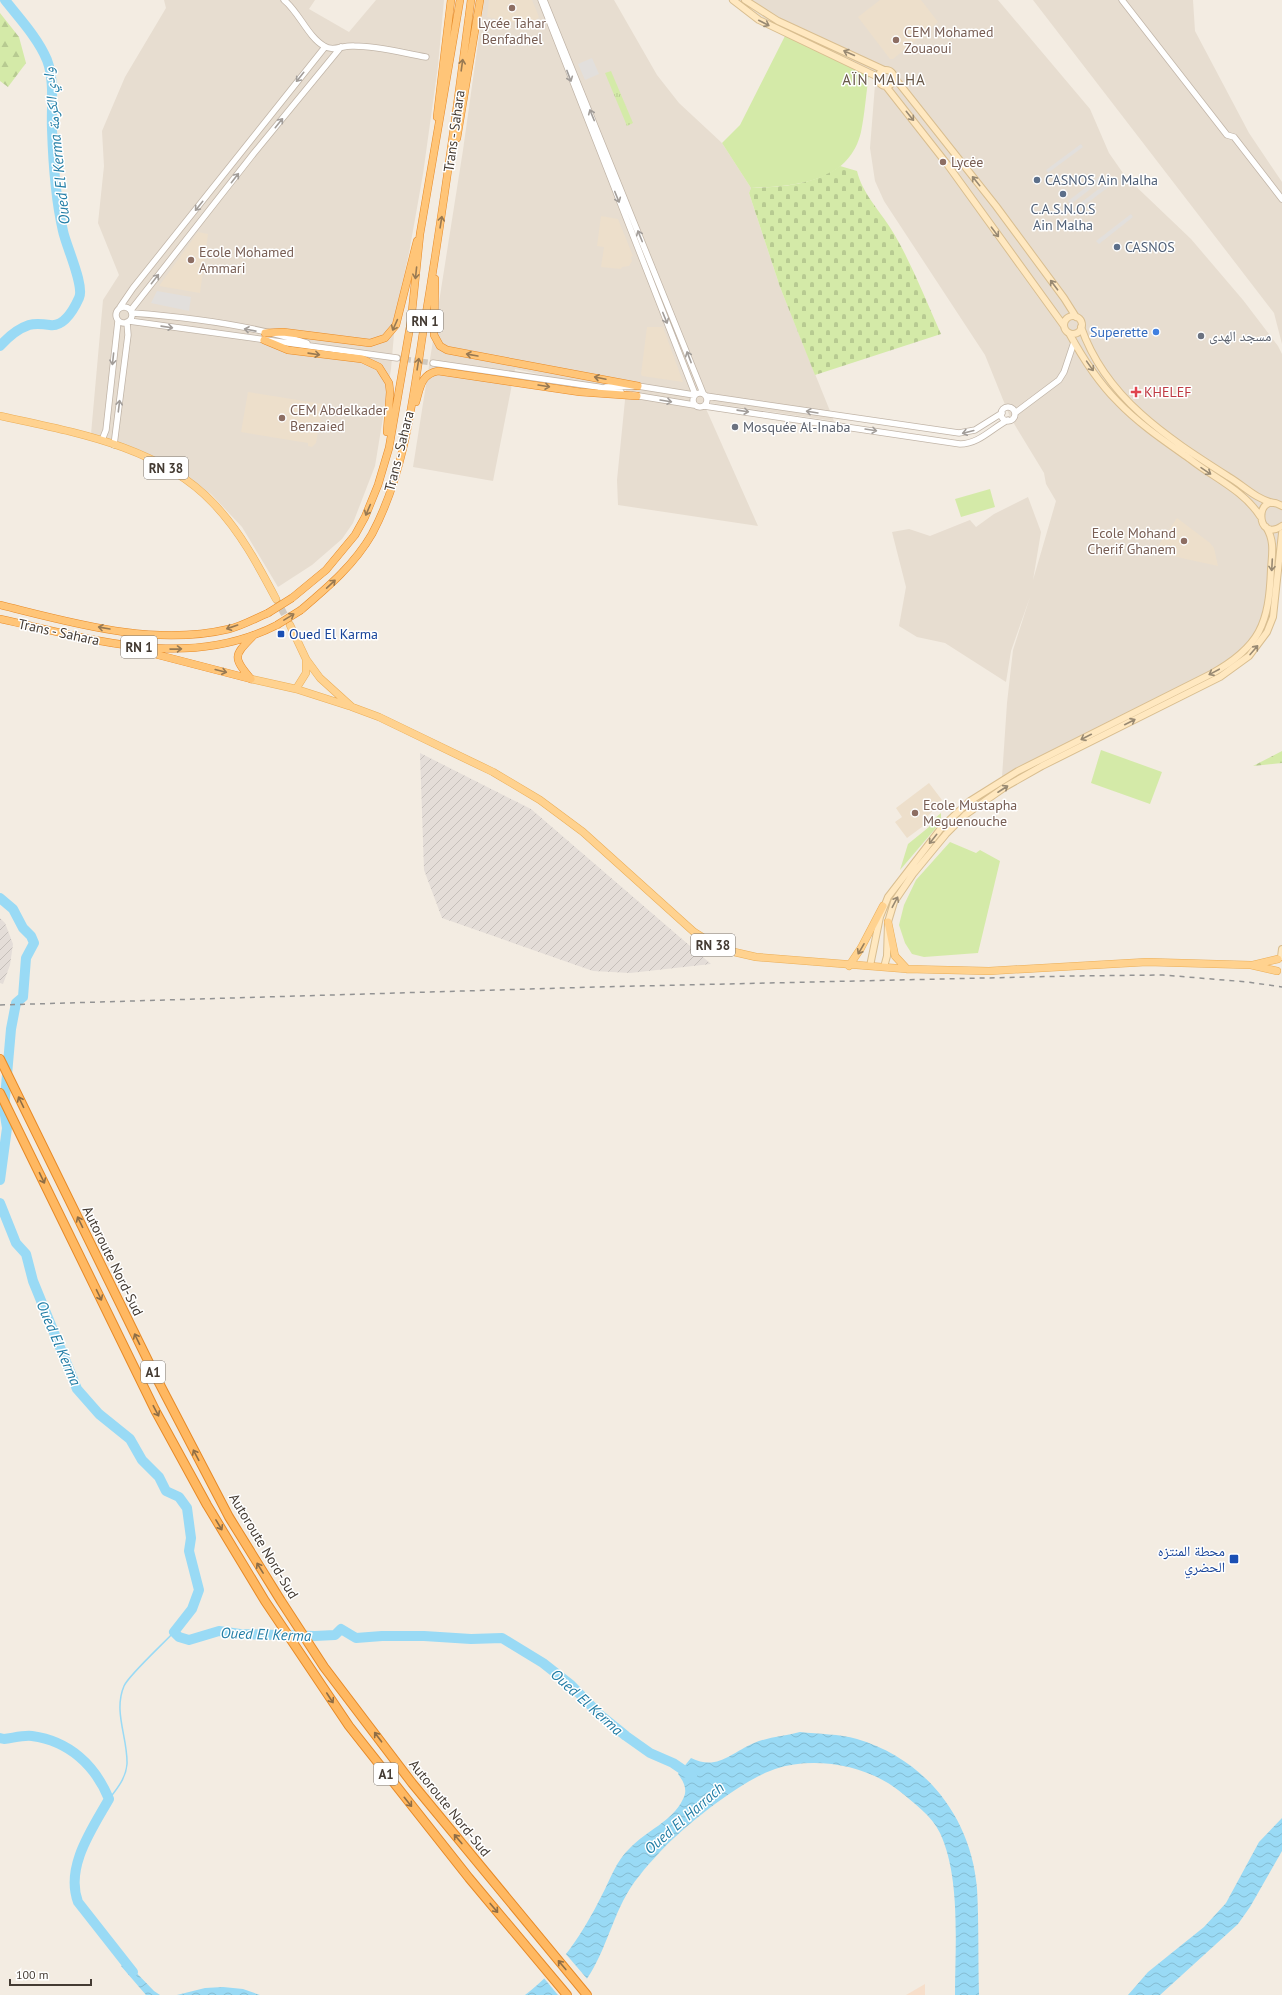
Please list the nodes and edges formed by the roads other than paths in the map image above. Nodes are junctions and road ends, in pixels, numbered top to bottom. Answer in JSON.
{"nodes":[{"id":1,"x":284,"y":0,"type":"edge"},
{"id":2,"x":451,"y":0,"type":"edge"},
{"id":3,"x":460,"y":0,"type":"edge"},
{"id":4,"x":471,"y":0,"type":"edge"},
{"id":5,"x":480,"y":0,"type":"edge"},
{"id":6,"x":541,"y":0,"type":"edge"},
{"id":7,"x":544,"y":0,"type":"edge"},
{"id":8,"x":733,"y":0,"type":"edge"},
{"id":9,"x":745,"y":0,"type":"edge"},
{"id":10,"x":1122,"y":0,"type":"edge"},
{"id":11,"x":325,"y":47,"type":"junction"},
{"id":12,"x":341,"y":47,"type":"junction"},
{"id":13,"x":426,"y":57,"type":"dead end"},
{"id":14,"x":884,"y":70,"type":"junction"},
{"id":15,"x":878,"y":77,"type":"junction"},
{"id":16,"x":894,"y":77,"type":"junction"},
{"id":17,"x":885,"y":85,"type":"junction"},
{"id":18,"x":432,"y":171,"type":"junction"},
{"id":19,"x":445,"y":191,"type":"junction"},
{"id":20,"x":1282,"y":199,"type":"edge"},
{"id":21,"x":420,"y":234,"type":"junction"},
{"id":22,"x":437,"y":245,"type":"junction"},
{"id":23,"x":120,"y":307,"type":"junction"},
{"id":24,"x":131,"y":312,"type":"junction"},
{"id":25,"x":1076,"y":317,"type":"junction"},
{"id":26,"x":118,"y":321,"type":"junction"},
{"id":27,"x":128,"y":322,"type":"junction"},
{"id":28,"x":1064,"y":326,"type":"junction"},
{"id":29,"x":1081,"y":327,"type":"junction"},
{"id":30,"x":1069,"y":333,"type":"junction"},
{"id":31,"x":264,"y":337,"type":"junction"},
{"id":32,"x":1074,"y":342,"type":"junction"},
{"id":33,"x":397,"y":358,"type":"tunnel mouth"},
{"id":34,"x":433,"y":363,"type":"tunnel mouth"},
{"id":35,"x":638,"y":386,"type":"junction"},
{"id":36,"x":598,"y":387,"type":"junction"},
{"id":37,"x":695,"y":394,"type":"junction"},
{"id":38,"x":705,"y":394,"type":"junction"},
{"id":39,"x":637,"y":396,"type":"junction"},
{"id":40,"x":694,"y":405,"type":"junction"},
{"id":41,"x":704,"y":406,"type":"junction"},
{"id":42,"x":1002,"y":413,"type":"junction"},
{"id":43,"x":1015,"y":413,"type":"junction"},
{"id":44,"x":0,"y":416,"type":"edge"},
{"id":45,"x":1008,"y":420,"type":"junction"},
{"id":46,"x":102,"y":440,"type":"junction"},
{"id":47,"x":114,"y":445,"type":"junction"},
{"id":48,"x":403,"y":445,"type":"junction"},
{"id":49,"x":389,"y":448,"type":"junction"},
{"id":50,"x":1273,"y":503,"type":"junction"},
{"id":51,"x":1282,"y":506,"type":"edge"},
{"id":52,"x":1260,"y":516,"type":"junction"},
{"id":53,"x":1282,"y":526,"type":"edge"},
{"id":54,"x":1266,"y":527,"type":"junction"},
{"id":55,"x":1282,"y":533,"type":"edge"},
{"id":56,"x":276,"y":599,"type":"tunnel mouth"},
{"id":57,"x":0,"y":605,"type":"edge"},
{"id":58,"x":0,"y":619,"type":"edge"},
{"id":59,"x":290,"y":625,"type":"tunnel mouth"},
{"id":60,"x":255,"y":634,"type":"junction"},
{"id":61,"x":116,"y":644,"type":"junction"},
{"id":62,"x":306,"y":659,"type":"junction"},
{"id":63,"x":251,"y":679,"type":"junction"},
{"id":64,"x":296,"y":690,"type":"junction"},
{"id":65,"x":352,"y":707,"type":"junction"},
{"id":66,"x":1103,"y":728,"type":"junction"},
{"id":67,"x":1106,"y":735,"type":"junction"},
{"id":68,"x":883,"y":906,"type":"junction"},
{"id":69,"x":888,"y":922,"type":"junction"},
{"id":70,"x":1281,"y":955,"type":"edge"},
{"id":71,"x":1251,"y":965,"type":"junction"},
{"id":72,"x":849,"y":966,"type":"junction"},
{"id":73,"x":870,"y":966,"type":"junction"},
{"id":74,"x":884,"y":967,"type":"junction"},
{"id":75,"x":907,"y":969,"type":"junction"},
{"id":76,"x":1279,"y":973,"type":"edge"},
{"id":77,"x":0,"y":1058,"type":"edge"},
{"id":78,"x":0,"y":1093,"type":"edge"},
{"id":79,"x":567,"y":1995,"type":"edge"},
{"id":80,"x":587,"y":1995,"type":"edge"}],
"edges":[{"from":1,"to":11,"type":"street"},
{"from":2,"to":18,"type":"highway"},
{"from":3,"to":18,"type":"highway","name":"Trans - Sahara","number":"RN 1"},
{"from":19,"to":4,"type":"highway","name":"Trans - Sahara","number":"RN 1","one_way":true},
{"from":5,"to":19,"type":"highway"},
{"from":6,"to":37,"type":"street","one_way":true},
{"from":38,"to":7,"type":"street","one_way":true},
{"from":8,"to":15,"type":"main road","one_way":true},
{"from":14,"to":9,"type":"main road","one_way":true},
{"from":10,"to":20,"type":"street"},
{"from":11,"to":12,"type":"street"},
{"from":11,"to":23,"type":"street","one_way":true},
{"from":12,"to":13,"type":"street"},
{"from":24,"to":12,"type":"street","one_way":true},
{"from":14,"to":15,"type":"main road"},
{"from":14,"to":16,"type":"main road"},
{"from":15,"to":17,"type":"main road"},
{"from":16,"to":17,"type":"main road"},
{"from":25,"to":16,"type":"main road","one_way":true},
{"from":17,"to":28,"type":"main road","one_way":true},
{"from":18,"to":21,"type":"highway","name":"Trans - Sahara","number":"RN 1"},
{"from":22,"to":19,"type":"highway","name":"Trans - Sahara","number":"RN 1","one_way":true},
{"from":21,"to":31,"type":"highway","one_way":true},
{"from":21,"to":49,"type":"highway","name":"Trans - Sahara","number":"RN 1","one_way":true},
{"from":35,"to":22,"type":"highway","one_way":true},
{"from":48,"to":22,"type":"highway","name":"Trans - Sahara","number":"RN 1","one_way":true},
{"from":23,"to":24,"type":"street"},
{"from":23,"to":26,"type":"street"},
{"from":24,"to":27,"type":"street"},
{"from":31,"to":24,"type":"street","one_way":true},
{"from":25,"to":28,"type":"main road"},
{"from":25,"to":29,"type":"main road"},
{"from":26,"to":27,"type":"street"},
{"from":26,"to":46,"type":"street","one_way":true},
{"from":27,"to":31,"type":"street","one_way":true},
{"from":47,"to":27,"type":"street","one_way":true},
{"from":28,"to":30,"type":"main road"},
{"from":29,"to":30,"type":"main road"},
{"from":29,"to":50,"type":"main road"},
{"from":30,"to":32,"type":"main road"},
{"from":31,"to":33,"type":"street"},
{"from":31,"to":49,"type":"highway","one_way":true},
{"from":32,"to":43,"type":"street"},
{"from":32,"to":52,"type":"main road","one_way":true},
{"from":34,"to":36,"type":"street"},
{"from":35,"to":36,"type":"street"},
{"from":35,"to":37,"type":"street"},
{"from":36,"to":39,"type":"street"},
{"from":37,"to":38,"type":"street"},
{"from":37,"to":40,"type":"street"},
{"from":38,"to":41,"type":"street"},
{"from":42,"to":38,"type":"street","one_way":true},
{"from":39,"to":40,"type":"street","one_way":true},
{"from":48,"to":39,"type":"highway","one_way":true},
{"from":40,"to":41,"type":"street"},
{"from":41,"to":45,"type":"street","one_way":true},
{"from":42,"to":43,"type":"street"},
{"from":42,"to":45,"type":"street"},
{"from":43,"to":45,"type":"street"},
{"from":44,"to":46,"type":"main road","number":"RN 38"},
{"from":46,"to":47,"type":"main road","number":"RN 38"},
{"from":47,"to":56,"type":"main road","number":"RN 38"},
{"from":60,"to":48,"type":"highway","name":"Trans - Sahara","number":"RN 1","one_way":true,"bridge":true},
{"from":49,"to":57,"type":"highway","name":"Trans - Sahara","number":"RN 1","one_way":true,"bridge":true},
{"from":50,"to":51,"type":"main road"},
{"from":50,"to":52,"type":"main road"},
{"from":52,"to":54,"type":"main road"},
{"from":53,"to":54,"type":"main road"},
{"from":54,"to":66,"type":"main road","one_way":true},
{"from":67,"to":55,"type":"main road","one_way":true},
{"from":58,"to":61,"type":"highway","name":"Trans - Sahara","number":"RN 1"},
{"from":59,"to":62,"type":"main road","number":"RN 38"},
{"from":61,"to":60,"type":"highway","name":"Trans - Sahara","number":"RN 1","one_way":true},
{"from":60,"to":63,"type":"highway"},
{"from":61,"to":63,"type":"highway","one_way":true},
{"from":62,"to":64,"type":"main road"},
{"from":62,"to":65,"type":"main road","number":"RN 38"},
{"from":63,"to":64,"type":"main road"},
{"from":64,"to":65,"type":"main road"},
{"from":65,"to":72,"type":"main road","number":"RN 38"},
{"from":66,"to":67,"type":"main road"},
{"from":66,"to":68,"type":"main road","one_way":true},
{"from":69,"to":67,"type":"main road","one_way":true},
{"from":68,"to":72,"type":"main road","one_way":true},
{"from":68,"to":73,"type":"main road"},
{"from":69,"to":74,"type":"main road"},
{"from":69,"to":75,"type":"main road"},
{"from":70,"to":71,"type":"main road","number":"RN 38"},
{"from":70,"to":76,"type":"main road","number":"RN 38"},
{"from":71,"to":75,"type":"main road","number":"RN 38"},
{"from":71,"to":76,"type":"main road","number":"RN 38"},
{"from":72,"to":73,"type":"main road","number":"RN 38"},
{"from":73,"to":74,"type":"main road","number":"RN 38"},
{"from":74,"to":75,"type":"main road","number":"RN 38"},
{"from":80,"to":77,"type":"highway","name":"Autoroute Nord-Sud","number":"A1","one_way":true},
{"from":78,"to":79,"type":"highway","name":"Autoroute Nord-Sud","number":"A1","one_way":true}]}
